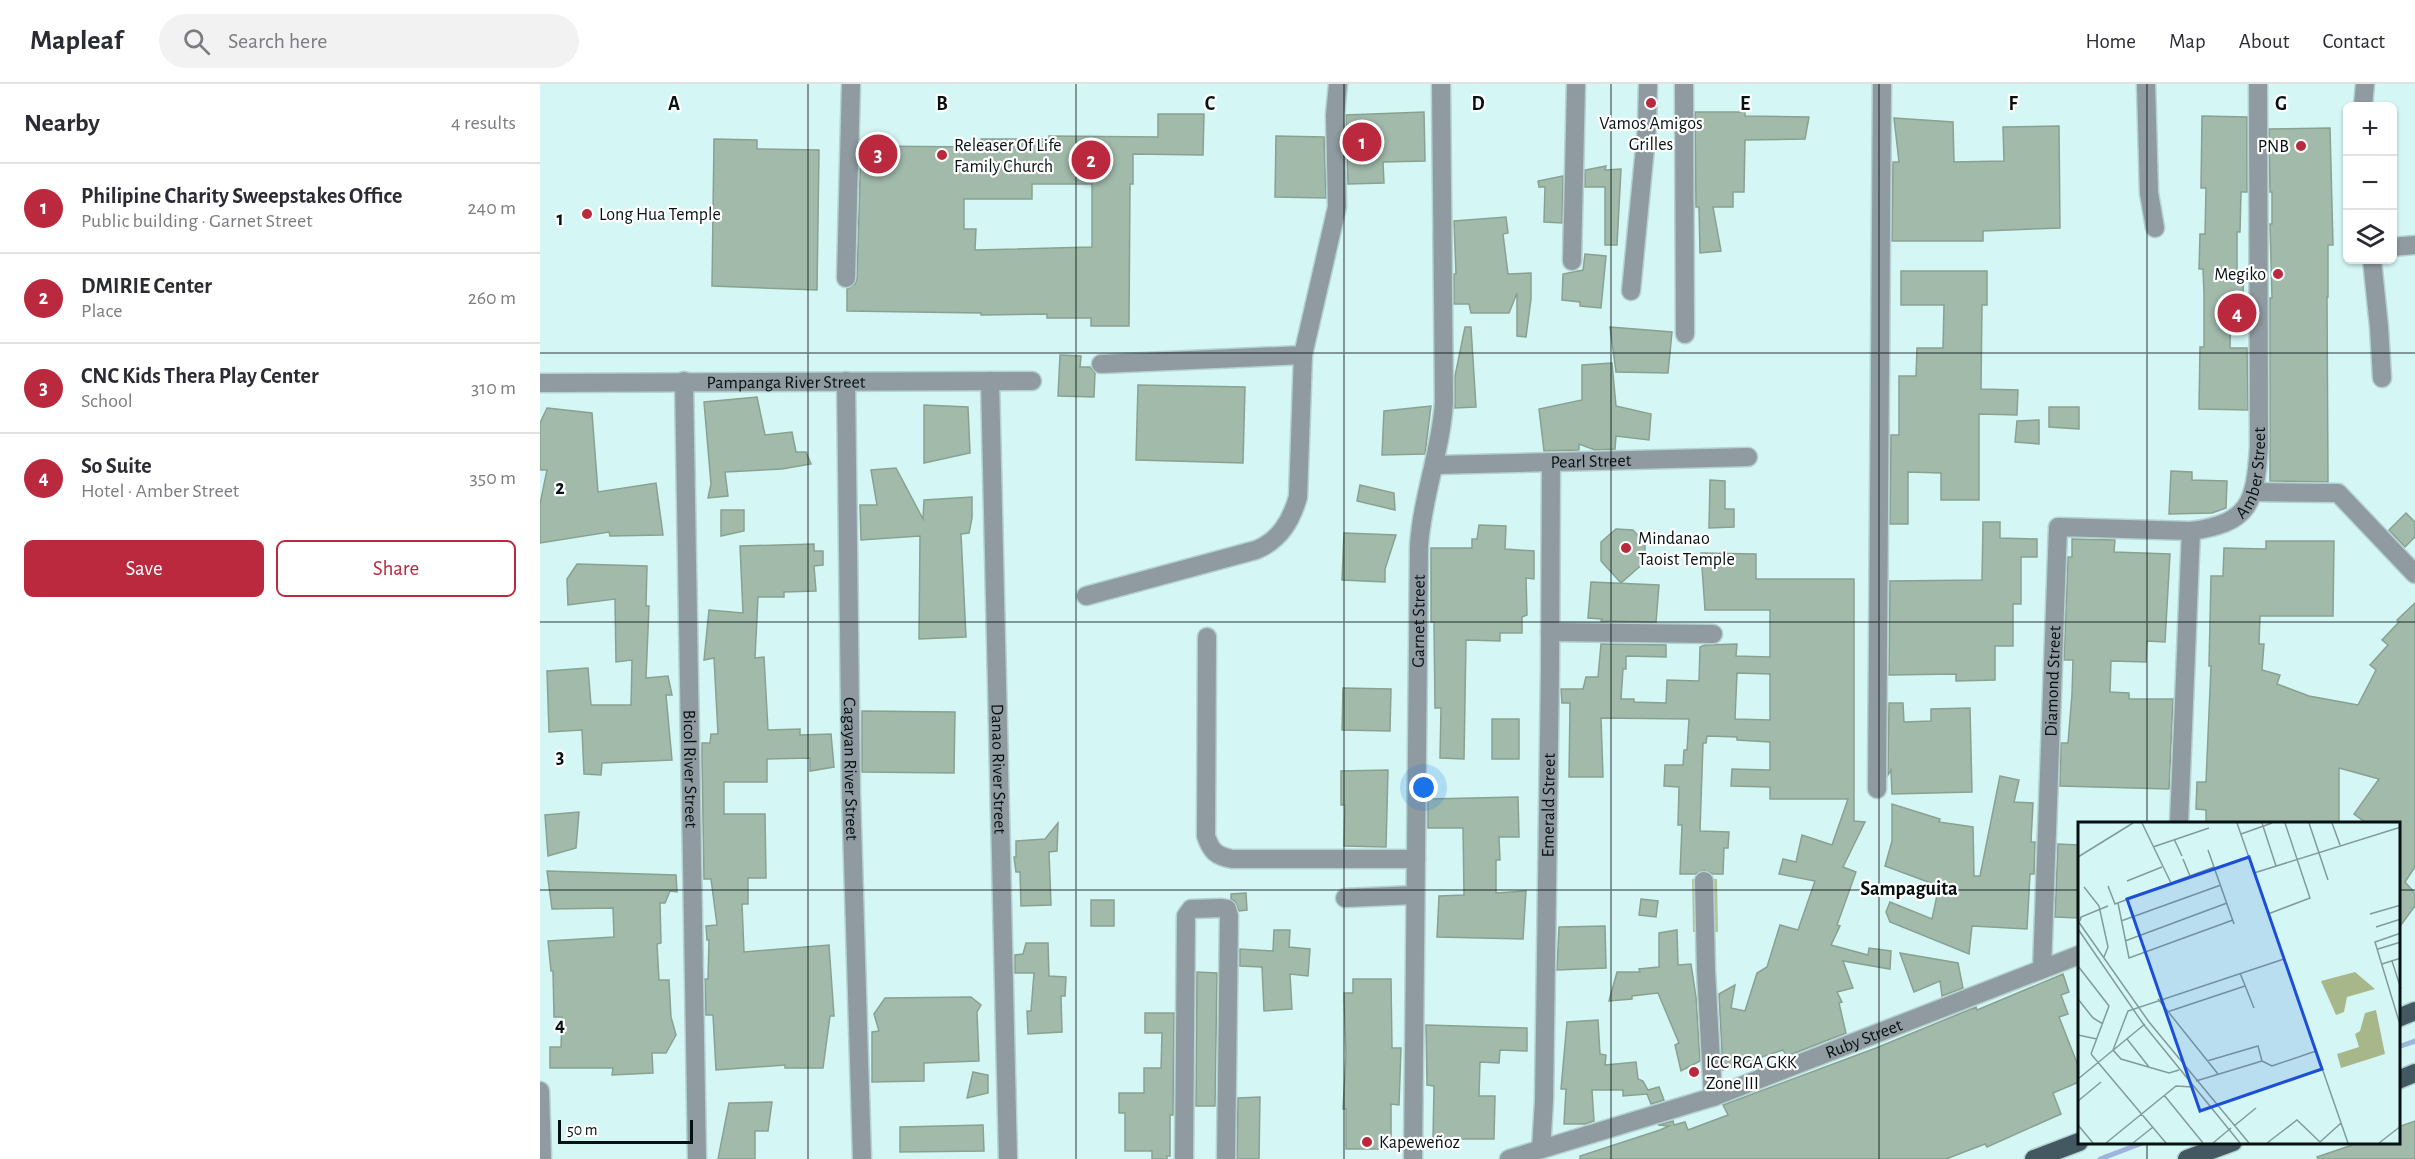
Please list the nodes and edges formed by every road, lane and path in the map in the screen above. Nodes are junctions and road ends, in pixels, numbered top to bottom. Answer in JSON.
{"nodes":[{"id":1,"x":850,"y":84,"type":"edge"},
{"id":2,"x":1338,"y":84,"type":"edge"},
{"id":3,"x":1441,"y":84,"type":"edge"},
{"id":4,"x":1576,"y":84,"type":"edge"},
{"id":5,"x":1648,"y":84,"type":"edge"},
{"id":6,"x":1684,"y":84,"type":"edge"},
{"id":7,"x":1882,"y":84,"type":"edge"},
{"id":8,"x":2146,"y":84,"type":"edge"},
{"id":9,"x":2258,"y":84,"type":"edge"},
{"id":10,"x":2365,"y":84,"type":"edge"},
{"id":11,"x":2363,"y":102,"type":"edge"},
{"id":12,"x":2155,"y":228,"type":"dead end"},
{"id":13,"x":2415,"y":245,"type":"edge"},
{"id":14,"x":2397,"y":247,"type":"edge"},
{"id":15,"x":1572,"y":261,"type":"dead end"},
{"id":16,"x":2372,"y":264,"type":"edge"},
{"id":17,"x":846,"y":278,"type":"dead end"},
{"id":18,"x":1631,"y":291,"type":"dead end"},
{"id":19,"x":1685,"y":334,"type":"dead end"},
{"id":20,"x":1303,"y":355,"type":"junction"},
{"id":21,"x":1101,"y":364,"type":"dead end"},
{"id":22,"x":2382,"y":378,"type":"dead end"},
{"id":23,"x":684,"y":381,"type":"junction"},
{"id":24,"x":846,"y":381,"type":"junction"},
{"id":25,"x":990,"y":381,"type":"junction"},
{"id":26,"x":1032,"y":381,"type":"dead end"},
{"id":27,"x":540,"y":383,"type":"edge"},
{"id":28,"x":1748,"y":457,"type":"dead end"},
{"id":29,"x":1551,"y":462,"type":"junction"},
{"id":30,"x":1435,"y":465,"type":"junction"},
{"id":31,"x":2253,"y":492,"type":"junction"},
{"id":32,"x":2191,"y":531,"type":"junction"},
{"id":33,"x":2415,"y":574,"type":"edge"},
{"id":34,"x":1086,"y":596,"type":"dead end"},
{"id":35,"x":1550,"y":632,"type":"junction"},
{"id":36,"x":1713,"y":634,"type":"dead end"},
{"id":37,"x":1207,"y":637,"type":"dead end"},
{"id":38,"x":1877,"y":789,"type":"dead end"},
{"id":39,"x":2179,"y":822,"type":"edge"},
{"id":40,"x":1416,"y":859,"type":"junction"},
{"id":41,"x":1704,"y":881,"type":"dead end"},
{"id":42,"x":1415,"y":895,"type":"junction"},
{"id":43,"x":1345,"y":898,"type":"dead end"},
{"id":44,"x":2078,"y":955,"type":"edge"},
{"id":45,"x":2042,"y":969,"type":"junction"},
{"id":46,"x":2415,"y":1011,"type":"edge"},
{"id":47,"x":2400,"y":1017,"type":"edge"},
{"id":48,"x":2415,"y":1073,"type":"edge"},
{"id":49,"x":2400,"y":1079,"type":"edge"},
{"id":50,"x":540,"y":1091,"type":"edge"},
{"id":51,"x":1713,"y":1097,"type":"junction"},
{"id":52,"x":2078,"y":1142,"type":"edge"},
{"id":53,"x":2231,"y":1144,"type":"edge"},
{"id":54,"x":1541,"y":1149,"type":"junction"},
{"id":55,"x":2210,"y":1155,"type":"edge"},
{"id":56,"x":542,"y":1159,"type":"edge"},
{"id":57,"x":697,"y":1159,"type":"edge"},
{"id":58,"x":861,"y":1159,"type":"edge"},
{"id":59,"x":1008,"y":1159,"type":"edge"},
{"id":60,"x":1184,"y":1159,"type":"edge"},
{"id":61,"x":1226,"y":1159,"type":"edge"},
{"id":62,"x":1413,"y":1159,"type":"edge"},
{"id":63,"x":1509,"y":1159,"type":"edge"},
{"id":64,"x":2034,"y":1159,"type":"edge"},
{"id":65,"x":2187,"y":1159,"type":"edge"}],
"edges":[{"from":1,"to":17,"type":"street"},
{"from":2,"to":20,"type":"street"},
{"from":3,"to":30,"type":"street","name":"Garnet Street"},
{"from":4,"to":15,"type":"street"},
{"from":5,"to":18,"type":"street"},
{"from":6,"to":19,"type":"street"},
{"from":7,"to":38,"type":"street"},
{"from":8,"to":12,"type":"street"},
{"from":9,"to":31,"type":"street","name":"Amber Street"},
{"from":10,"to":11,"type":"street"},
{"from":13,"to":14,"type":"street"},
{"from":16,"to":22,"type":"street"},
{"from":20,"to":21,"type":"street"},
{"from":20,"to":34,"type":"street"},
{"from":23,"to":24,"type":"street","name":"Pampanga River Street"},
{"from":23,"to":27,"type":"street","name":"Pampanga River Street"},
{"from":23,"to":57,"type":"street","name":"Bicol River Street"},
{"from":24,"to":25,"type":"street","name":"Pampanga River Street"},
{"from":24,"to":58,"type":"street","name":"Cagayan River Street"},
{"from":25,"to":26,"type":"street","name":"Pampanga River Street"},
{"from":25,"to":59,"type":"street","name":"Danao River Street"},
{"from":28,"to":29,"type":"street","name":"Pearl Street"},
{"from":29,"to":30,"type":"street","name":"Pearl Street"},
{"from":29,"to":35,"type":"street","name":"Emerald Street"},
{"from":30,"to":40,"type":"street","name":"Garnet Street"},
{"from":31,"to":32,"type":"street","name":"Amber Street"},
{"from":31,"to":33,"type":"street"},
{"from":32,"to":39,"type":"street"},
{"from":32,"to":45,"type":"street","name":"Diamond Street"},
{"from":35,"to":36,"type":"street"},
{"from":35,"to":54,"type":"street","name":"Emerald Street"},
{"from":37,"to":40,"type":"street"},
{"from":40,"to":42,"type":"street","name":"Garnet Street"},
{"from":41,"to":51,"type":"street"},
{"from":42,"to":43,"type":"street"},
{"from":42,"to":62,"type":"street","name":"Garnet Street"},
{"from":44,"to":45,"type":"street","name":"Ruby Street"},
{"from":45,"to":51,"type":"street","name":"Ruby Street"},
{"from":46,"to":47,"type":"main road"},
{"from":48,"to":49,"type":"main road"},
{"from":50,"to":56,"type":"street"},
{"from":51,"to":54,"type":"street","name":"Ruby Street"},
{"from":52,"to":64,"type":"main road"},
{"from":53,"to":55,"type":"main road"},
{"from":54,"to":63,"type":"street","name":"Ruby Street"},
{"from":55,"to":65,"type":"main road"},
{"from":60,"to":61,"type":"street"}]}
